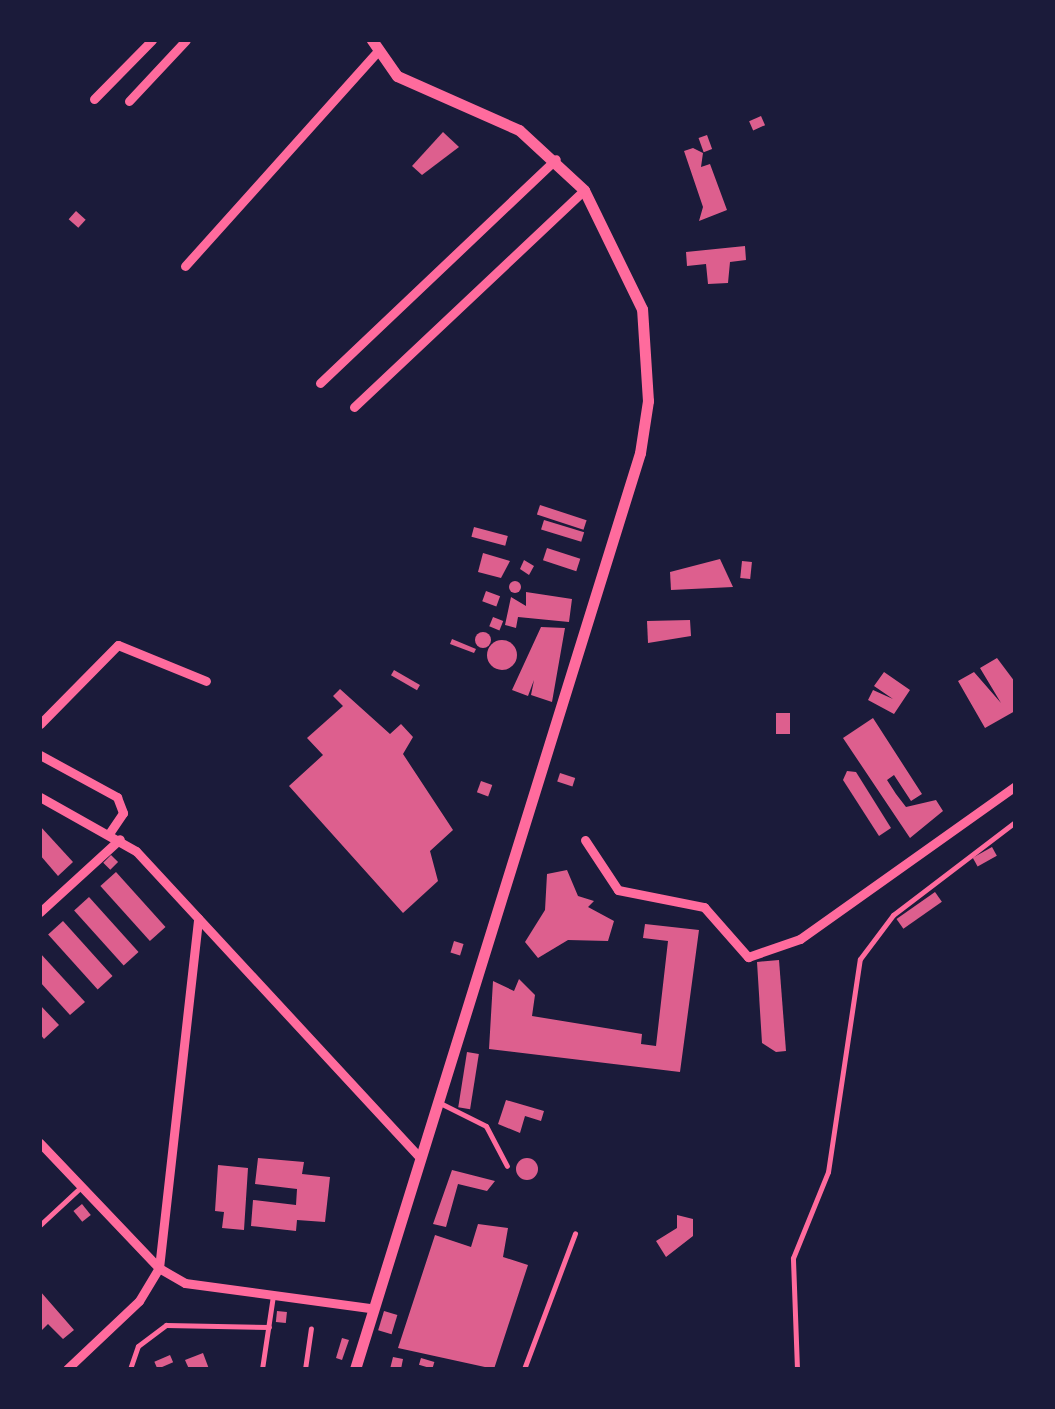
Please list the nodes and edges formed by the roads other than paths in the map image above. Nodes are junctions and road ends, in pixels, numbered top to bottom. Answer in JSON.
{"nodes":[{"id":1,"x":152,"y":40,"type":"edge"},
{"id":2,"x":186,"y":40,"type":"edge"},
{"id":3,"x":372,"y":40,"type":"edge"},
{"id":4,"x":376,"y":54,"type":"junction"},
{"id":5,"x":94,"y":99,"type":"dead end"},
{"id":6,"x":129,"y":101,"type":"dead end"},
{"id":7,"x":556,"y":159,"type":"junction"},
{"id":8,"x":584,"y":190,"type":"junction"},
{"id":9,"x":185,"y":266,"type":"dead end"},
{"id":10,"x":320,"y":383,"type":"dead end"},
{"id":11,"x":354,"y":407,"type":"dead end"},
{"id":12,"x":206,"y":680,"type":"dead end"},
{"id":13,"x":40,"y":724,"type":"edge"},
{"id":14,"x":40,"y":755,"type":"edge"},
{"id":15,"x":1015,"y":786,"type":"edge"},
{"id":16,"x":40,"y":797,"type":"edge"},
{"id":17,"x":1015,"y":822,"type":"edge"},
{"id":18,"x":110,"y":832,"type":"junction"},
{"id":19,"x":120,"y":839,"type":"junction"},
{"id":20,"x":586,"y":840,"type":"dead end"},
{"id":21,"x":40,"y":912,"type":"edge"},
{"id":22,"x":198,"y":918,"type":"junction"},
{"id":23,"x":437,"y":1102,"type":"junction"},
{"id":24,"x":40,"y":1143,"type":"edge"},
{"id":25,"x":420,"y":1158,"type":"junction"},
{"id":26,"x":507,"y":1166,"type":"dead end"},
{"id":27,"x":81,"y":1187,"type":"junction"},
{"id":28,"x":40,"y":1226,"type":"edge"},
{"id":29,"x":576,"y":1233,"type":"dead end"},
{"id":30,"x":158,"y":1268,"type":"junction"},
{"id":31,"x":273,"y":1295,"type":"junction"},
{"id":32,"x":371,"y":1308,"type":"junction"},
{"id":33,"x":268,"y":1327,"type":"junction"},
{"id":34,"x":311,"y":1328,"type":"dead end"},
{"id":35,"x":68,"y":1369,"type":"edge"},
{"id":36,"x":130,"y":1369,"type":"edge"},
{"id":37,"x":262,"y":1369,"type":"edge"},
{"id":38,"x":305,"y":1369,"type":"edge"},
{"id":39,"x":354,"y":1369,"type":"edge"},
{"id":40,"x":524,"y":1369,"type":"edge"},
{"id":41,"x":797,"y":1369,"type":"edge"}],
"edges":[{"from":1,"to":5,"type":"street"},
{"from":2,"to":6,"type":"street"},
{"from":3,"to":4,"type":"street"},
{"from":4,"to":7,"type":"street"},
{"from":4,"to":9,"type":"street"},
{"from":7,"to":8,"type":"street"},
{"from":7,"to":10,"type":"street"},
{"from":8,"to":11,"type":"street"},
{"from":8,"to":23,"type":"street"},
{"from":12,"to":13,"type":"street"},
{"from":14,"to":18,"type":"street"},
{"from":15,"to":20,"type":"street"},
{"from":16,"to":18,"type":"street"},
{"from":17,"to":41,"type":"lane"},
{"from":18,"to":19,"type":"street"},
{"from":19,"to":21,"type":"street"},
{"from":19,"to":22,"type":"street"},
{"from":22,"to":25,"type":"street"},
{"from":22,"to":30,"type":"street"},
{"from":23,"to":25,"type":"street"},
{"from":23,"to":26,"type":"lane"},
{"from":24,"to":27,"type":"street"},
{"from":25,"to":32,"type":"street"},
{"from":27,"to":28,"type":"lane"},
{"from":27,"to":30,"type":"street"},
{"from":29,"to":40,"type":"lane"},
{"from":30,"to":31,"type":"street"},
{"from":30,"to":35,"type":"street"},
{"from":31,"to":32,"type":"street"},
{"from":31,"to":33,"type":"lane"},
{"from":32,"to":39,"type":"street"},
{"from":33,"to":36,"type":"lane"},
{"from":33,"to":37,"type":"lane"},
{"from":34,"to":38,"type":"lane"}]}
